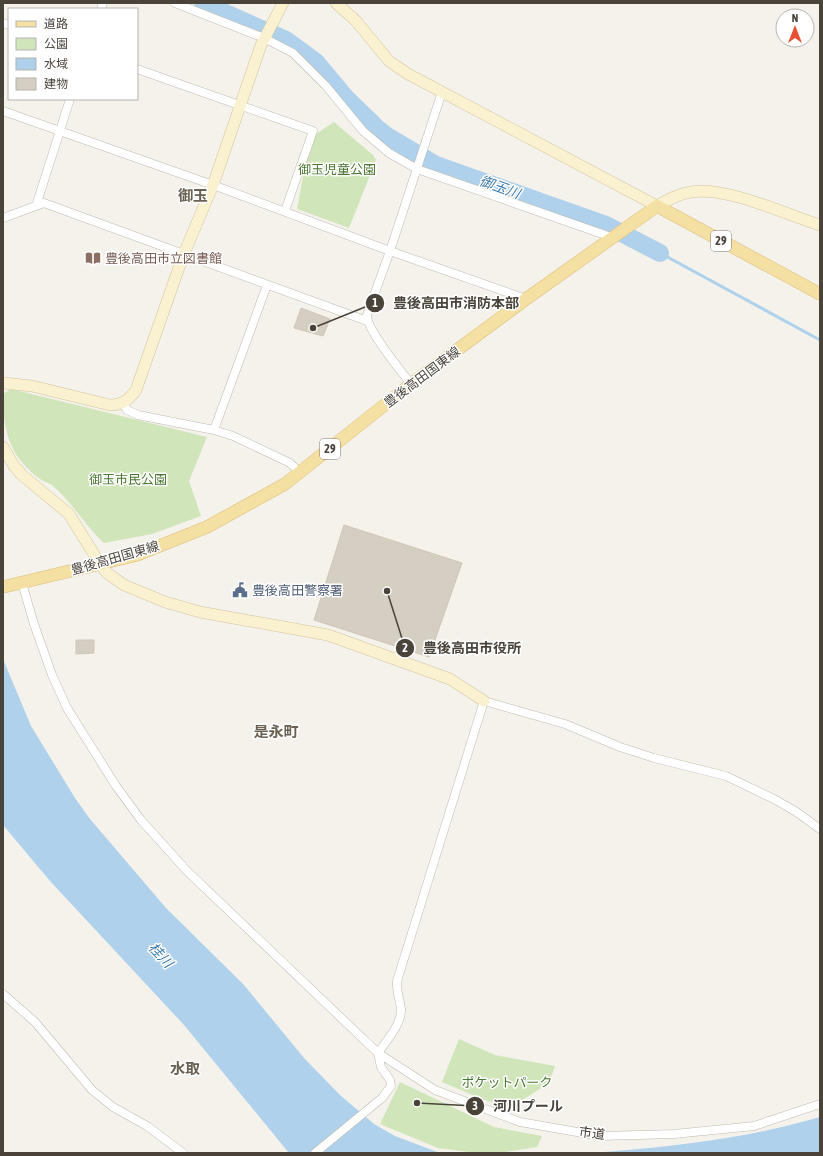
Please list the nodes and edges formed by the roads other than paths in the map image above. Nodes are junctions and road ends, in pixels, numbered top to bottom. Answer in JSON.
{"nodes":[{"id":1,"x":175,"y":3,"type":"edge"},
{"id":2,"x":283,"y":3,"type":"edge"},
{"id":3,"x":336,"y":3,"type":"edge"},
{"id":4,"x":264,"y":38,"type":"junction"},
{"id":5,"x":138,"y":69,"type":"edge"},
{"id":6,"x":442,"y":92,"type":"junction"},
{"id":7,"x":70,"y":100,"type":"edge"},
{"id":8,"x":240,"y":105,"type":"junction"},
{"id":9,"x":3,"y":111,"type":"edge"},
{"id":10,"x":60,"y":131,"type":"junction"},
{"id":11,"x":417,"y":169,"type":"junction"},
{"id":12,"x":213,"y":184,"type":"junction"},
{"id":13,"x":36,"y":206,"type":"junction"},
{"id":14,"x":657,"y":206,"type":"junction"},
{"id":15,"x":285,"y":211,"type":"junction"},
{"id":16,"x":3,"y":218,"type":"edge"},
{"id":17,"x":820,"y":225,"type":"edge"},
{"id":18,"x":612,"y":236,"type":"junction"},
{"id":19,"x":390,"y":251,"type":"junction"},
{"id":20,"x":183,"y":256,"type":"junction"},
{"id":21,"x":267,"y":285,"type":"junction"},
{"id":22,"x":820,"y":294,"type":"edge"},
{"id":23,"x":526,"y":299,"type":"junction"},
{"id":24,"x":367,"y":321,"type":"junction"},
{"id":25,"x":3,"y":383,"type":"edge"},
{"id":26,"x":411,"y":384,"type":"junction"},
{"id":27,"x":123,"y":403,"type":"junction"},
{"id":28,"x":214,"y":430,"type":"junction"},
{"id":29,"x":3,"y":447,"type":"edge"},
{"id":30,"x":300,"y":473,"type":"junction"},
{"id":31,"x":100,"y":564,"type":"junction"},
{"id":32,"x":22,"y":583,"type":"junction"},
{"id":33,"x":5,"y":587,"type":"edge"},
{"id":34,"x":484,"y":701,"type":"junction"},
{"id":35,"x":820,"y":829,"type":"edge"},
{"id":36,"x":3,"y":994,"type":"edge"},
{"id":37,"x":378,"y":1053,"type":"junction"},
{"id":38,"x":820,"y":1104,"type":"edge"},
{"id":39,"x":182,"y":1153,"type":"edge"},
{"id":40,"x":314,"y":1153,"type":"edge"}],
"edges":[{"from":1,"to":4,"type":"street"},
{"from":2,"to":4,"type":"street"},
{"from":3,"to":6,"type":"street"},
{"from":4,"to":8,"type":"street"},
{"from":4,"to":11,"type":"street"},
{"from":5,"to":8,"type":"street"},
{"from":6,"to":11,"type":"street"},
{"from":6,"to":14,"type":"street"},
{"from":7,"to":10,"type":"street"},
{"from":8,"to":12,"type":"street"},
{"from":8,"to":15,"type":"street"},
{"from":9,"to":10,"type":"street"},
{"from":10,"to":12,"type":"street"},
{"from":10,"to":13,"type":"street"},
{"from":11,"to":18,"type":"street"},
{"from":11,"to":19,"type":"street"},
{"from":12,"to":15,"type":"street"},
{"from":12,"to":20,"type":"street"},
{"from":13,"to":16,"type":"street"},
{"from":13,"to":20,"type":"street"},
{"from":14,"to":17,"type":"street"},
{"from":14,"to":18,"type":"main road","name":"豊後高田国東線","number":"29"},
{"from":14,"to":22,"type":"main road","number":"29"},
{"from":15,"to":19,"type":"street"},
{"from":18,"to":23,"type":"main road","name":"豊後高田国東線","number":"29"},
{"from":19,"to":23,"type":"street"},
{"from":19,"to":24,"type":"street"},
{"from":20,"to":21,"type":"street"},
{"from":20,"to":27,"type":"street"},
{"from":21,"to":24,"type":"street"},
{"from":21,"to":28,"type":"street"},
{"from":23,"to":26,"type":"main road","name":"豊後高田国東線","number":"29"},
{"from":24,"to":26,"type":"street"},
{"from":25,"to":27,"type":"street"},
{"from":26,"to":30,"type":"main road","name":"豊後高田国東線","number":"29"},
{"from":27,"to":28,"type":"street"},
{"from":28,"to":30,"type":"street"},
{"from":29,"to":31,"type":"street"},
{"from":30,"to":31,"type":"main road","name":"豊後高田国東線","number":"29"},
{"from":31,"to":32,"type":"main road","name":"豊後高田国東線","number":"29"},
{"from":31,"to":34,"type":"street"},
{"from":32,"to":33,"type":"main road","name":"豊後高田国東線","number":"29"},
{"from":32,"to":37,"type":"street","name":"市道"},
{"from":34,"to":35,"type":"street"},
{"from":34,"to":37,"type":"street"},
{"from":36,"to":39,"type":"street"},
{"from":37,"to":38,"type":"street","name":"市道"},
{"from":37,"to":40,"type":"street"}]}
